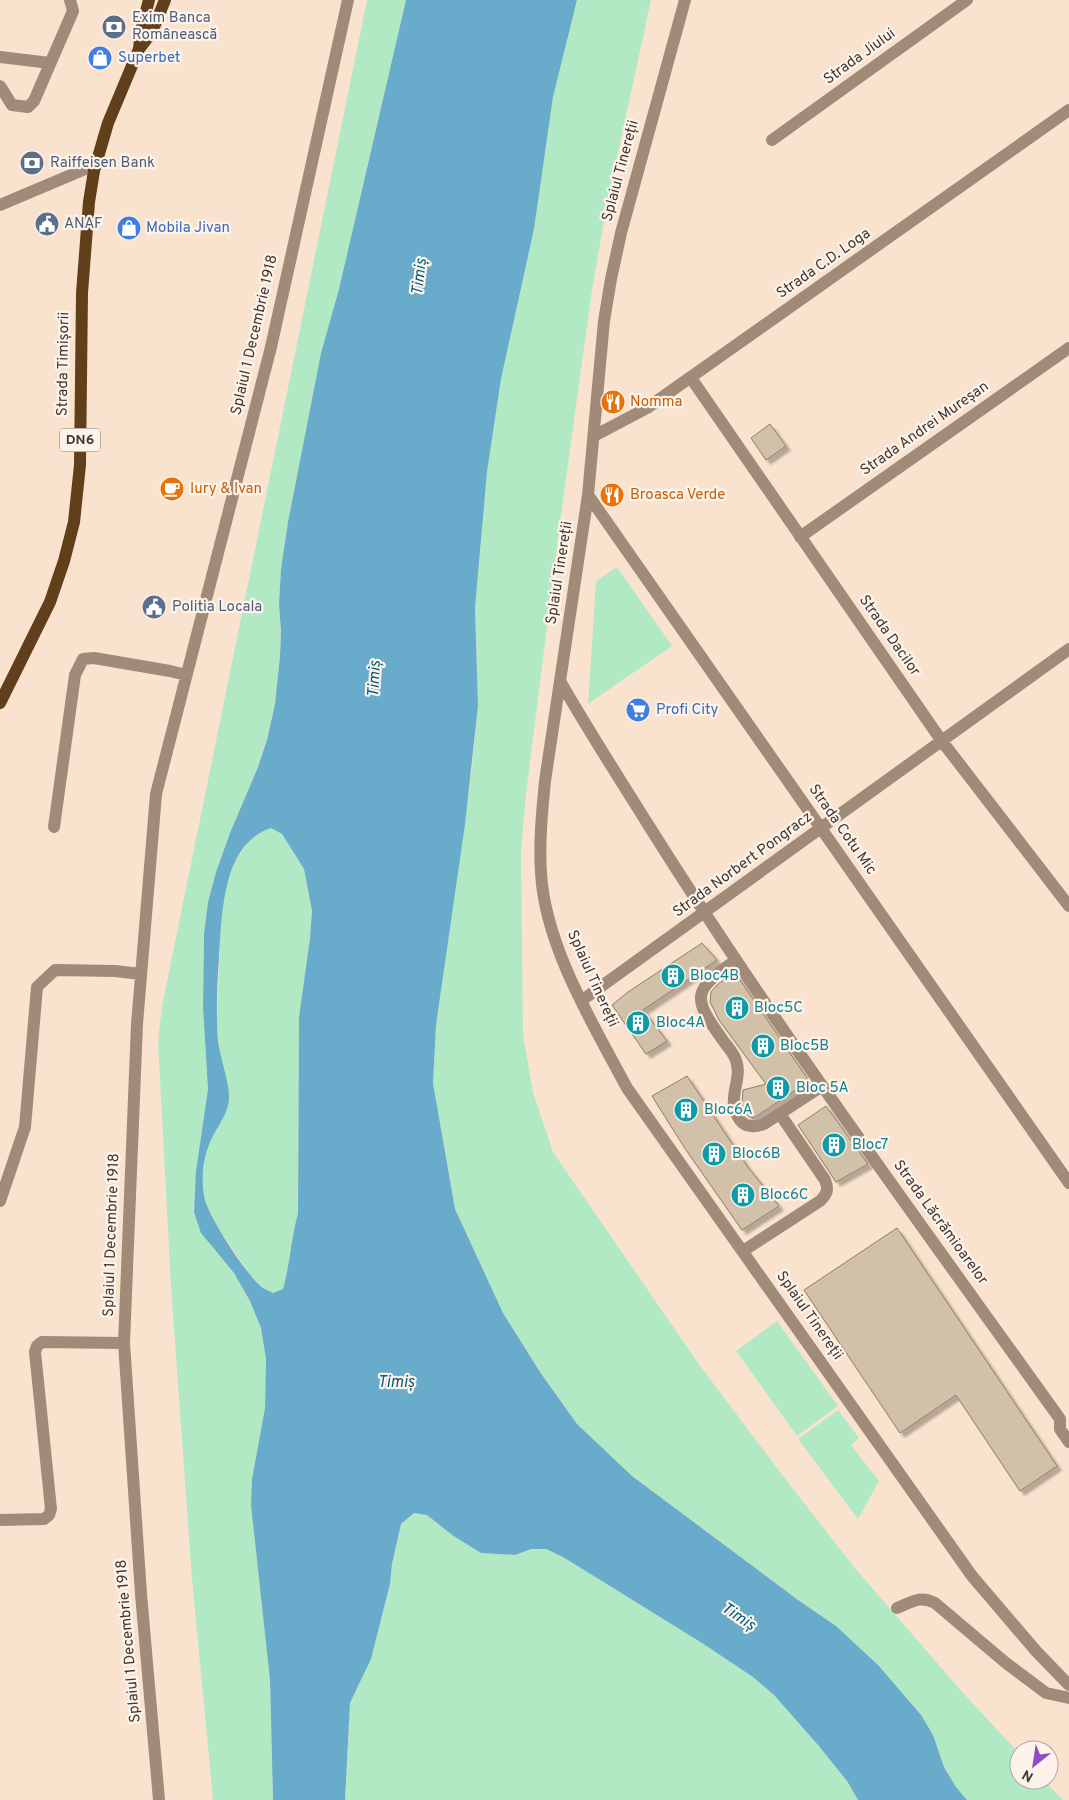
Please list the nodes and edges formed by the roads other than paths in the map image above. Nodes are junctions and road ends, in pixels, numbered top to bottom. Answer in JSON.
{"nodes":[{"id":1,"x":70,"y":0,"type":"edge"},
{"id":2,"x":149,"y":0,"type":"edge"},
{"id":3,"x":165,"y":0,"type":"edge"},
{"id":4,"x":348,"y":0,"type":"edge"},
{"id":5,"x":685,"y":0,"type":"edge"},
{"id":6,"x":967,"y":0,"type":"edge"},
{"id":7,"x":139,"y":50,"type":"junction"},
{"id":8,"x":0,"y":56,"type":"edge"},
{"id":9,"x":50,"y":63,"type":"junction"},
{"id":10,"x":0,"y":86,"type":"edge"},
{"id":11,"x":1069,"y":110,"type":"edge"},
{"id":12,"x":772,"y":140,"type":"dead end"},
{"id":13,"x":97,"y":164,"type":"junction"},
{"id":14,"x":0,"y":204,"type":"edge"},
{"id":15,"x":1069,"y":348,"type":"edge"},
{"id":16,"x":691,"y":378,"type":"junction"},
{"id":17,"x":594,"y":436,"type":"junction"},
{"id":18,"x":588,"y":495,"type":"junction"},
{"id":19,"x":800,"y":537,"type":"junction"},
{"id":20,"x":1069,"y":649,"type":"edge"},
{"id":21,"x":186,"y":675,"type":"junction"},
{"id":22,"x":560,"y":681,"type":"junction"},
{"id":23,"x":0,"y":703,"type":"edge"},
{"id":24,"x":941,"y":740,"type":"junction"},
{"id":25,"x":54,"y":826,"type":"dead end"},
{"id":26,"x":821,"y":828,"type":"junction"},
{"id":27,"x":1069,"y":906,"type":"edge"},
{"id":28,"x":703,"y":913,"type":"junction"},
{"id":29,"x":735,"y":961,"type":"junction"},
{"id":30,"x":141,"y":974,"type":"junction"},
{"id":31,"x":581,"y":1001,"type":"junction"},
{"id":32,"x":822,"y":1086,"type":"junction"},
{"id":33,"x":780,"y":1114,"type":"junction"},
{"id":34,"x":1069,"y":1183,"type":"edge"},
{"id":35,"x":0,"y":1200,"type":"edge"},
{"id":36,"x":743,"y":1252,"type":"junction"},
{"id":37,"x":124,"y":1344,"type":"junction"},
{"id":38,"x":1065,"y":1416,"type":"edge"},
{"id":39,"x":1069,"y":1442,"type":"edge"},
{"id":40,"x":0,"y":1520,"type":"edge"},
{"id":41,"x":897,"y":1608,"type":"dead end"},
{"id":42,"x":1069,"y":1685,"type":"edge"},
{"id":43,"x":1069,"y":1698,"type":"edge"},
{"id":44,"x":159,"y":1800,"type":"edge"}],
"edges":[{"from":1,"to":9,"type":"street"},
{"from":2,"to":7,"type":"main road","name":"Strada Timișorii","number":"DN6"},
{"from":3,"to":7,"type":"main road","name":"Strada Timișorii"},
{"from":4,"to":21,"type":"street","name":"Splaiul 1 Decembrie 1918"},
{"from":5,"to":17,"type":"street","name":"Splaiul Tinereții"},
{"from":6,"to":12,"type":"street","name":"Strada Jiului"},
{"from":7,"to":13,"type":"main road","name":"Strada Timișorii","number":"DN6"},
{"from":8,"to":9,"type":"street"},
{"from":9,"to":10,"type":"street"},
{"from":11,"to":16,"type":"street","name":"Strada C.D. Loga"},
{"from":13,"to":14,"type":"street"},
{"from":13,"to":23,"type":"main road","name":"Strada Timișorii","number":"DN6"},
{"from":15,"to":19,"type":"street","name":"Strada Andrei Mureșan"},
{"from":16,"to":17,"type":"street","name":"Strada C.D. Loga"},
{"from":16,"to":19,"type":"street","name":"Strada Dacilor"},
{"from":17,"to":18,"type":"street","name":"Splaiul Tinereții"},
{"from":18,"to":22,"type":"street","name":"Splaiul Tinereții"},
{"from":18,"to":26,"type":"street","name":"Strada Cotu Mic"},
{"from":19,"to":24,"type":"street","name":"Strada Dacilor"},
{"from":20,"to":24,"type":"street","name":"Strada Norbert Pongracz"},
{"from":21,"to":25,"type":"street"},
{"from":21,"to":30,"type":"street","name":"Splaiul 1 Decembrie 1918"},
{"from":22,"to":28,"type":"street","name":"Strada Lăcrămioarelor"},
{"from":22,"to":31,"type":"street","name":"Splaiul Tinereții"},
{"from":24,"to":26,"type":"street","name":"Strada Norbert Pongracz"},
{"from":24,"to":27,"type":"street","name":"Strada Dacilor"},
{"from":26,"to":28,"type":"street","name":"Strada Norbert Pongracz"},
{"from":26,"to":34,"type":"street","name":"Strada Cotu Mic"},
{"from":28,"to":29,"type":"street","name":"Strada Lăcrămioarelor"},
{"from":28,"to":31,"type":"street","name":"Strada Norbert Pongracz"},
{"from":29,"to":32,"type":"street","name":"Strada Lăcrămioarelor"},
{"from":29,"to":33,"type":"street"},
{"from":30,"to":35,"type":"street"},
{"from":30,"to":37,"type":"street","name":"Splaiul 1 Decembrie 1918"},
{"from":31,"to":36,"type":"street","name":"Splaiul Tinereții"},
{"from":32,"to":33,"type":"street"},
{"from":32,"to":38,"type":"street","name":"Strada Lăcrămioarelor"},
{"from":33,"to":36,"type":"street"},
{"from":36,"to":42,"type":"street","name":"Splaiul Tinereții"},
{"from":37,"to":40,"type":"street"},
{"from":37,"to":44,"type":"street","name":"Splaiul 1 Decembrie 1918"},
{"from":38,"to":39,"type":"street","name":"Strada Lăcrămioarelor"},
{"from":41,"to":43,"type":"street"}]}
